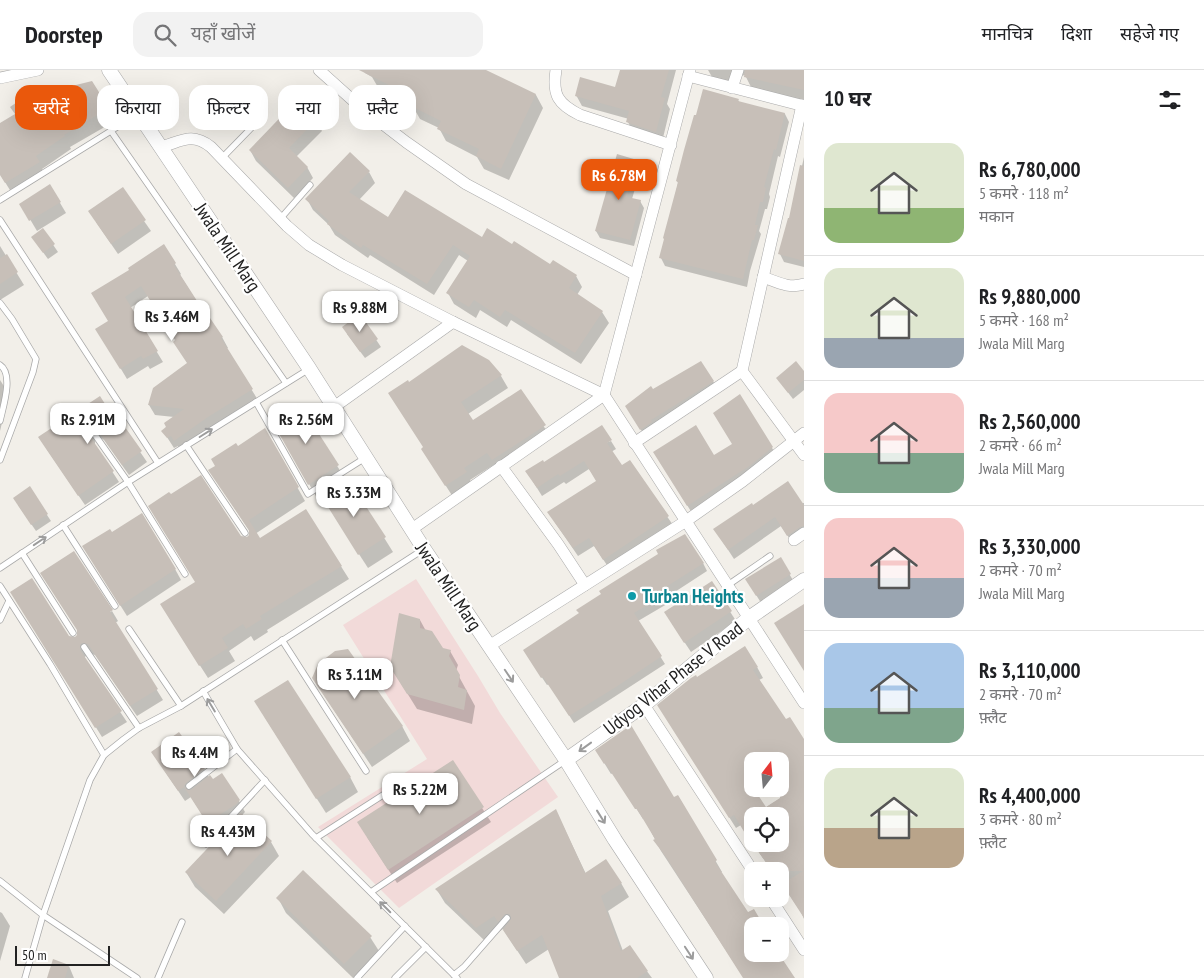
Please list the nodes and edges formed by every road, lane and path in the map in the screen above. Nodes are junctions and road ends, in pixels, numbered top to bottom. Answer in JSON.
{"nodes":[{"id":1,"x":38,"y":70,"type":"edge"},
{"id":2,"x":109,"y":70,"type":"edge"},
{"id":3,"x":319,"y":70,"type":"edge"},
{"id":4,"x":738,"y":70,"type":"edge"},
{"id":5,"x":555,"y":71,"type":"edge"},
{"id":6,"x":689,"y":73,"type":"edge"},
{"id":7,"x":0,"y":78,"type":"edge"},
{"id":8,"x":119,"y":85,"type":"edge"},
{"id":9,"x":732,"y":88,"type":"junction"},
{"id":10,"x":803,"y":106,"type":"edge"},
{"id":11,"x":149,"y":130,"type":"edge"},
{"id":12,"x":249,"y":130,"type":"edge"},
{"id":13,"x":111,"y":131,"type":"joint"},
{"id":14,"x":671,"y":145,"type":"junction"},
{"id":15,"x":161,"y":147,"type":"junction"},
{"id":16,"x":222,"y":158,"type":"junction"},
{"id":17,"x":310,"y":185,"type":"dead end"},
{"id":18,"x":0,"y":200,"type":"edge"},
{"id":19,"x":280,"y":219,"type":"junction"},
{"id":20,"x":0,"y":220,"type":"edge"},
{"id":21,"x":636,"y":275,"type":"junction"},
{"id":22,"x":763,"y":276,"type":"junction"},
{"id":23,"x":804,"y":284,"type":"edge"},
{"id":24,"x":0,"y":303,"type":"edge"},
{"id":25,"x":454,"y":322,"type":"junction"},
{"id":26,"x":0,"y":365,"type":"edge"},
{"id":27,"x":309,"y":368,"type":"junction"},
{"id":28,"x":742,"y":371,"type":"junction"},
{"id":29,"x":286,"y":383,"type":"junction"},
{"id":30,"x":604,"y":395,"type":"junction"},
{"id":31,"x":256,"y":402,"type":"junction"},
{"id":32,"x":334,"y":407,"type":"junction"},
{"id":33,"x":0,"y":421,"type":"edge"},
{"id":34,"x":93,"y":432,"type":"dead end"},
{"id":35,"x":804,"y":432,"type":"edge"},
{"id":36,"x":794,"y":442,"type":"junction"},
{"id":37,"x":634,"y":444,"type":"junction"},
{"id":38,"x":186,"y":446,"type":"junction"},
{"id":39,"x":804,"y":455,"type":"edge"},
{"id":40,"x":366,"y":457,"type":"junction"},
{"id":41,"x":0,"y":460,"type":"edge"},
{"id":42,"x":158,"y":463,"type":"junction"},
{"id":43,"x":502,"y":466,"type":"junction"},
{"id":44,"x":128,"y":482,"type":"junction"},
{"id":45,"x":686,"y":521,"type":"junction"},
{"id":46,"x":63,"y":525,"type":"junction"},
{"id":47,"x":412,"y":528,"type":"junction"},
{"id":48,"x":245,"y":533,"type":"dead end"},
{"id":49,"x":424,"y":548,"type":"junction"},
{"id":50,"x":22,"y":554,"type":"junction"},
{"id":51,"x":770,"y":556,"type":"dead end"},
{"id":52,"x":0,"y":568,"type":"edge"},
{"id":53,"x":184,"y":574,"type":"dead end"},
{"id":54,"x":804,"y":580,"type":"edge"},
{"id":55,"x":585,"y":585,"type":"junction"},
{"id":56,"x":728,"y":585,"type":"junction"},
{"id":57,"x":0,"y":586,"type":"edge"},
{"id":58,"x":9,"y":601,"type":"junction"},
{"id":59,"x":115,"y":606,"type":"dead end"},
{"id":60,"x":749,"y":618,"type":"junction"},
{"id":61,"x":0,"y":620,"type":"edge"},
{"id":62,"x":129,"y":629,"type":"dead end"},
{"id":63,"x":73,"y":633,"type":"dead end"},
{"id":64,"x":282,"y":640,"type":"junction"},
{"id":65,"x":489,"y":646,"type":"junction"},
{"id":66,"x":84,"y":647,"type":"dead end"},
{"id":67,"x":203,"y":691,"type":"junction"},
{"id":68,"x":804,"y":703,"type":"edge"},
{"id":69,"x":644,"y":704,"type":"junction"},
{"id":70,"x":181,"y":706,"type":"junction"},
{"id":71,"x":139,"y":728,"type":"junction"},
{"id":72,"x":238,"y":749,"type":"junction"},
{"id":73,"x":104,"y":755,"type":"junction"},
{"id":74,"x":566,"y":760,"type":"junction"},
{"id":75,"x":366,"y":771,"type":"dead end"},
{"id":76,"x":265,"y":780,"type":"junction"},
{"id":77,"x":189,"y":786,"type":"dead end"},
{"id":78,"x":397,"y":786,"type":"dead end"},
{"id":79,"x":316,"y":838,"type":"junction"},
{"id":80,"x":206,"y":844,"type":"dead end"},
{"id":81,"x":747,"y":862,"type":"edge"},
{"id":82,"x":0,"y":881,"type":"edge"},
{"id":83,"x":371,"y":892,"type":"junction"},
{"id":84,"x":776,"y":907,"type":"edge"},
{"id":85,"x":43,"y":915,"type":"junction"},
{"id":86,"x":507,"y":918,"type":"dead end"},
{"id":87,"x":182,"y":922,"type":"dead end"},
{"id":88,"x":404,"y":926,"type":"junction"},
{"id":89,"x":426,"y":947,"type":"junction"},
{"id":90,"x":804,"y":950,"type":"edge"},
{"id":91,"x":455,"y":976,"type":"edge"},
{"id":92,"x":26,"y":978,"type":"edge"},
{"id":93,"x":136,"y":978,"type":"edge"},
{"id":94,"x":158,"y":978,"type":"edge"},
{"id":95,"x":357,"y":978,"type":"edge"},
{"id":96,"x":395,"y":978,"type":"edge"},
{"id":97,"x":706,"y":978,"type":"edge"}],
"edges":[{"from":1,"to":7,"type":"street"},
{"from":2,"to":8,"type":"street","name":"Jwala Mill Marg"},
{"from":3,"to":21,"type":"street"},
{"from":4,"to":9,"type":"street"},
{"from":5,"to":14,"type":"street"},
{"from":6,"to":9,"type":"street"},
{"from":6,"to":14,"type":"street"},
{"from":9,"to":10,"type":"street"},
{"from":10,"to":22,"type":"street"},
{"from":11,"to":15,"type":"street","name":"Jwala Mill Marg"},
{"from":12,"to":16,"type":"lane"},
{"from":13,"to":18,"type":"lane"},
{"from":13,"to":29,"type":"lane"},
{"from":14,"to":21,"type":"street"},
{"from":15,"to":16,"type":"street"},
{"from":15,"to":27,"type":"street","name":"Jwala Mill Marg"},
{"from":16,"to":19,"type":"street"},
{"from":17,"to":19,"type":"lane"},
{"from":19,"to":25,"type":"street"},
{"from":20,"to":42,"type":"lane"},
{"from":21,"to":30,"type":"street"},
{"from":22,"to":23,"type":"street"},
{"from":22,"to":28,"type":"street"},
{"from":24,"to":41,"type":"lane"},
{"from":25,"to":30,"type":"street"},
{"from":25,"to":32,"type":"street"},
{"from":26,"to":33,"type":"lane"},
{"from":27,"to":29,"type":"lane"},
{"from":27,"to":32,"type":"street","name":"Jwala Mill Marg"},
{"from":28,"to":36,"type":"street"},
{"from":28,"to":37,"type":"street"},
{"from":29,"to":31,"type":"lane"},
{"from":30,"to":37,"type":"street"},
{"from":30,"to":43,"type":"street"},
{"from":38,"to":31,"type":"lane","one_way":true},
{"from":31,"to":40,"type":"lane"},
{"from":32,"to":40,"type":"street","name":"Jwala Mill Marg"},
{"from":34,"to":44,"type":"lane"},
{"from":35,"to":36,"type":"street"},
{"from":36,"to":39,"type":"street"},
{"from":36,"to":45,"type":"street"},
{"from":37,"to":45,"type":"street"},
{"from":38,"to":42,"type":"lane"},
{"from":38,"to":48,"type":"lane"},
{"from":40,"to":47,"type":"street","name":"Jwala Mill Marg"},
{"from":42,"to":44,"type":"lane"},
{"from":43,"to":47,"type":"street"},
{"from":43,"to":55,"type":"street"},
{"from":44,"to":46,"type":"lane"},
{"from":44,"to":53,"type":"lane"},
{"from":45,"to":55,"type":"street"},
{"from":45,"to":56,"type":"street"},
{"from":50,"to":46,"type":"lane","one_way":true},
{"from":46,"to":59,"type":"lane"},
{"from":47,"to":49,"type":"street","name":"Jwala Mill Marg"},
{"from":49,"to":64,"type":"lane"},
{"from":49,"to":65,"type":"street","name":"Jwala Mill Marg"},
{"from":50,"to":52,"type":"lane"},
{"from":50,"to":63,"type":"lane"},
{"from":51,"to":56,"type":"lane"},
{"from":54,"to":60,"type":"street","name":"Udyog Vihar Phase V Road"},
{"from":55,"to":65,"type":"street"},
{"from":56,"to":60,"type":"street"},
{"from":57,"to":58,"type":"lane"},
{"from":58,"to":61,"type":"lane"},
{"from":58,"to":73,"type":"lane"},
{"from":60,"to":68,"type":"street"},
{"from":60,"to":69,"type":"street","name":"Udyog Vihar Phase V Road"},
{"from":62,"to":70,"type":"lane"},
{"from":64,"to":67,"type":"lane"},
{"from":64,"to":75,"type":"lane"},
{"from":65,"to":74,"type":"street","name":"Jwala Mill Marg","one_way":true},
{"from":66,"to":71,"type":"lane"},
{"from":67,"to":70,"type":"lane"},
{"from":72,"to":67,"type":"lane","one_way":true},
{"from":69,"to":74,"type":"street","name":"Udyog Vihar Phase V Road","one_way":true},
{"from":69,"to":81,"type":"street"},
{"from":70,"to":71,"type":"lane"},
{"from":71,"to":73,"type":"lane"},
{"from":72,"to":76,"type":"lane"},
{"from":72,"to":77,"type":"lane"},
{"from":73,"to":85,"type":"lane"},
{"from":74,"to":83,"type":"lane"},
{"from":74,"to":97,"type":"street","name":"Jwala Mill Marg","one_way":true},
{"from":76,"to":79,"type":"lane"},
{"from":76,"to":80,"type":"lane"},
{"from":78,"to":79,"type":"lane"},
{"from":79,"to":83,"type":"lane"},
{"from":82,"to":85,"type":"lane"},
{"from":88,"to":83,"type":"lane","one_way":true},
{"from":84,"to":90,"type":"street"},
{"from":85,"to":92,"type":"lane"},
{"from":85,"to":93,"type":"lane"},
{"from":86,"to":91,"type":"lane"},
{"from":87,"to":94,"type":"lane"},
{"from":88,"to":89,"type":"lane"},
{"from":88,"to":95,"type":"lane"},
{"from":89,"to":91,"type":"lane"},
{"from":89,"to":96,"type":"lane"}]}
